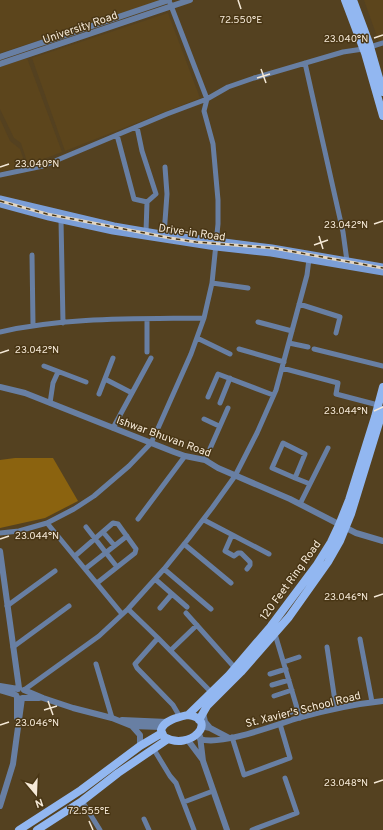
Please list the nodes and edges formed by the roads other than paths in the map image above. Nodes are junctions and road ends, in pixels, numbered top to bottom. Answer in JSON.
{"nodes":[{"id":1,"x":169,"y":0,"type":"edge"},
{"id":2,"x":190,"y":0,"type":"edge"},
{"id":3,"x":345,"y":0,"type":"edge"},
{"id":4,"x":353,"y":0,"type":"edge"},
{"id":5,"x":172,"y":7,"type":"junction"},
{"id":6,"x":383,"y":43,"type":"edge"},
{"id":7,"x":367,"y":48,"type":"junction"},
{"id":8,"x":0,"y":57,"type":"edge"},
{"id":9,"x":305,"y":63,"type":"junction"},
{"id":10,"x":0,"y":64,"type":"edge"},
{"id":11,"x":383,"y":92,"type":"edge"},
{"id":12,"x":207,"y":99,"type":"junction"},
{"id":13,"x":383,"y":116,"type":"edge"},
{"id":14,"x":137,"y":127,"type":"junction"},
{"id":15,"x":117,"y":135,"type":"junction"},
{"id":16,"x":165,"y":167,"type":"dead end"},
{"id":17,"x":0,"y":175,"type":"edge"},
{"id":18,"x":0,"y":199,"type":"edge"},
{"id":19,"x":146,"y":202,"type":"junction"},
{"id":20,"x":0,"y":204,"type":"edge"},
{"id":21,"x":61,"y":220,"type":"junction"},
{"id":22,"x":146,"y":232,"type":"junction"},
{"id":23,"x":164,"y":235,"type":"junction"},
{"id":24,"x":216,"y":244,"type":"junction"},
{"id":25,"x":32,"y":255,"type":"dead end"},
{"id":26,"x":309,"y":259,"type":"junction"},
{"id":27,"x":347,"y":261,"type":"junction"},
{"id":28,"x":383,"y":267,"type":"edge"},
{"id":29,"x":383,"y":272,"type":"edge"},
{"id":30,"x":212,"y":283,"type":"junction"},
{"id":31,"x":248,"y":288,"type":"dead end"},
{"id":32,"x":299,"y":304,"type":"junction"},
{"id":33,"x":204,"y":318,"type":"junction"},
{"id":34,"x":147,"y":319,"type":"junction"},
{"id":35,"x":258,"y":322,"type":"dead end"},
{"id":36,"x":63,"y":323,"type":"junction"},
{"id":37,"x":33,"y":326,"type":"junction"},
{"id":38,"x":292,"y":330,"type":"junction"},
{"id":39,"x":0,"y":332,"type":"edge"},
{"id":40,"x":336,"y":333,"type":"dead end"},
{"id":41,"x":197,"y":338,"type":"junction"},
{"id":42,"x":289,"y":342,"type":"junction"},
{"id":43,"x":308,"y":347,"type":"dead end"},
{"id":44,"x":314,"y":349,"type":"dead end"},
{"id":45,"x":239,"y":350,"type":"dead end"},
{"id":46,"x":147,"y":352,"type":"dead end"},
{"id":47,"x":230,"y":354,"type":"dead end"},
{"id":48,"x":113,"y":358,"type":"dead end"},
{"id":49,"x":151,"y":358,"type":"dead end"},
{"id":50,"x":284,"y":362,"type":"junction"},
{"id":51,"x":44,"y":366,"type":"dead end"},
{"id":52,"x":383,"y":366,"type":"edge"},
{"id":53,"x":282,"y":368,"type":"junction"},
{"id":54,"x":58,"y":372,"type":"junction"},
{"id":55,"x":230,"y":378,"type":"junction"},
{"id":56,"x":105,"y":379,"type":"junction"},
{"id":57,"x":86,"y":382,"type":"dead end"},
{"id":58,"x":0,"y":387,"type":"edge"},
{"id":59,"x":383,"y":387,"type":"edge"},
{"id":60,"x":132,"y":393,"type":"junction"},
{"id":61,"x":99,"y":394,"type":"dead end"},
{"id":62,"x":273,"y":395,"type":"junction"},
{"id":63,"x":208,"y":397,"type":"dead end"},
{"id":64,"x":50,"y":403,"type":"junction"},
{"id":65,"x":220,"y":403,"type":"dead end"},
{"id":66,"x":228,"y":408,"type":"dead end"},
{"id":67,"x":381,"y":408,"type":"edge"},
{"id":68,"x":204,"y":419,"type":"dead end"},
{"id":69,"x":219,"y":426,"type":"junction"},
{"id":70,"x":113,"y":428,"type":"junction"},
{"id":71,"x":151,"y":443,"type":"junction"},
{"id":72,"x":328,"y":448,"type":"dead end"},
{"id":73,"x":186,"y":456,"type":"junction"},
{"id":74,"x":205,"y":460,"type":"junction"},
{"id":75,"x":235,"y":476,"type":"junction"},
{"id":76,"x":295,"y":478,"type":"junction"},
{"id":77,"x":310,"y":484,"type":"junction"},
{"id":78,"x":300,"y":504,"type":"junction"},
{"id":79,"x":138,"y":519,"type":"dead end"},
{"id":80,"x":204,"y":520,"type":"junction"},
{"id":81,"x":47,"y":523,"type":"junction"},
{"id":82,"x":342,"y":526,"type":"junction"},
{"id":83,"x":86,"y":527,"type":"dead end"},
{"id":84,"x":104,"y":532,"type":"junction"},
{"id":85,"x":0,"y":533,"type":"edge"},
{"id":86,"x":232,"y":535,"type":"junction"},
{"id":87,"x":127,"y":536,"type":"junction"},
{"id":88,"x":96,"y":538,"type":"junction"},
{"id":89,"x":383,"y":541,"type":"edge"},
{"id":90,"x":184,"y":544,"type":"junction"},
{"id":91,"x":114,"y":545,"type":"junction"},
{"id":92,"x":0,"y":551,"type":"edge"},
{"id":93,"x":106,"y":552,"type":"junction"},
{"id":94,"x":269,"y":554,"type":"dead end"},
{"id":95,"x":75,"y":556,"type":"junction"},
{"id":96,"x":117,"y":567,"type":"junction"},
{"id":97,"x":85,"y":569,"type":"junction"},
{"id":98,"x":164,"y":569,"type":"junction"},
{"id":99,"x":247,"y":569,"type":"dead end"},
{"id":100,"x":1,"y":570,"type":"edge"},
{"id":101,"x":55,"y":571,"type":"dead end"},
{"id":102,"x":155,"y":579,"type":"junction"},
{"id":103,"x":97,"y":583,"type":"junction"},
{"id":104,"x":232,"y":583,"type":"dead end"},
{"id":105,"x":172,"y":594,"type":"junction"},
{"id":106,"x":7,"y":606,"type":"junction"},
{"id":107,"x":69,"y":606,"type":"dead end"},
{"id":108,"x":188,"y":607,"type":"dead end"},
{"id":109,"x":160,"y":608,"type":"dead end"},
{"id":110,"x":128,"y":609,"type":"junction"},
{"id":111,"x":211,"y":609,"type":"dead end"},
{"id":112,"x":186,"y":613,"type":"dead end"},
{"id":113,"x":122,"y":614,"type":"junction"},
{"id":114,"x":197,"y":625,"type":"junction"},
{"id":115,"x":275,"y":634,"type":"junction"},
{"id":116,"x":158,"y":638,"type":"junction"},
{"id":117,"x":360,"y":639,"type":"dead end"},
{"id":118,"x":13,"y":647,"type":"junction"},
{"id":119,"x":327,"y":647,"type":"dead end"},
{"id":120,"x":171,"y":650,"type":"junction"},
{"id":121,"x":299,"y":657,"type":"dead end"},
{"id":122,"x":284,"y":662,"type":"junction"},
{"id":123,"x":96,"y":664,"type":"dead end"},
{"id":124,"x":235,"y":668,"type":"junction"},
{"id":125,"x":286,"y":669,"type":"junction"},
{"id":126,"x":270,"y":674,"type":"dead end"},
{"id":127,"x":289,"y":680,"type":"junction"},
{"id":128,"x":272,"y":685,"type":"dead end"},
{"id":129,"x":0,"y":686,"type":"edge"},
{"id":130,"x":0,"y":690,"type":"edge"},
{"id":131,"x":292,"y":690,"type":"junction"},
{"id":132,"x":211,"y":692,"type":"junction"},
{"id":133,"x":19,"y":693,"type":"junction"},
{"id":134,"x":274,"y":696,"type":"dead end"},
{"id":135,"x":383,"y":701,"type":"edge"},
{"id":136,"x":372,"y":702,"type":"junction"},
{"id":137,"x":336,"y":708,"type":"junction"},
{"id":138,"x":298,"y":710,"type":"junction"},
{"id":139,"x":288,"y":713,"type":"dead end"},
{"id":140,"x":184,"y":716,"type":"junction"},
{"id":141,"x":300,"y":718,"type":"junction"},
{"id":142,"x":114,"y":719,"type":"junction"},
{"id":143,"x":280,"y":724,"type":"junction"},
{"id":144,"x":132,"y":726,"type":"junction"},
{"id":145,"x":201,"y":726,"type":"junction"},
{"id":146,"x":210,"y":728,"type":"junction"},
{"id":147,"x":164,"y":730,"type":"junction"},
{"id":148,"x":231,"y":738,"type":"junction"},
{"id":149,"x":187,"y":739,"type":"junction"},
{"id":150,"x":140,"y":746,"type":"junction"},
{"id":151,"x":153,"y":748,"type":"junction"},
{"id":152,"x":203,"y":761,"type":"junction"},
{"id":153,"x":285,"y":778,"type":"dead end"},
{"id":154,"x":213,"y":791,"type":"junction"},
{"id":155,"x":0,"y":795,"type":"edge"},
{"id":156,"x":82,"y":801,"type":"junction"},
{"id":157,"x":184,"y":802,"type":"junction"},
{"id":158,"x":0,"y":806,"type":"edge"},
{"id":159,"x":144,"y":819,"type":"dead end"},
{"id":160,"x":18,"y":830,"type":"edge"},
{"id":161,"x":37,"y":830,"type":"edge"},
{"id":162,"x":100,"y":830,"type":"edge"},
{"id":163,"x":148,"y":830,"type":"edge"},
{"id":164,"x":194,"y":830,"type":"edge"},
{"id":165,"x":227,"y":830,"type":"edge"},
{"id":166,"x":252,"y":830,"type":"edge"}],
"edges":[{"from":1,"to":5,"type":"street"},
{"from":1,"to":8,"type":"street","name":"University Road"},
{"from":2,"to":5,"type":"street","name":"University Road"},
{"from":3,"to":7,"type":"main road"},
{"from":4,"to":7,"type":"main road"},
{"from":5,"to":10,"type":"street","name":"University Road"},
{"from":5,"to":12,"type":"street"},
{"from":6,"to":7,"type":"street"},
{"from":7,"to":9,"type":"street"},
{"from":7,"to":11,"type":"main road"},
{"from":7,"to":13,"type":"main road"},
{"from":9,"to":12,"type":"street"},
{"from":9,"to":27,"type":"street"},
{"from":12,"to":14,"type":"street"},
{"from":12,"to":24,"type":"street"},
{"from":14,"to":15,"type":"street"},
{"from":14,"to":19,"type":"street"},
{"from":15,"to":17,"type":"street"},
{"from":15,"to":19,"type":"street"},
{"from":16,"to":23,"type":"street"},
{"from":18,"to":22,"type":"main road","name":"Drive-in Road"},
{"from":19,"to":22,"type":"street"},
{"from":20,"to":21,"type":"main road","name":"Drive-in Road"},
{"from":21,"to":24,"type":"main road","name":"Drive-in Road"},
{"from":21,"to":36,"type":"street"},
{"from":22,"to":23,"type":"main road","name":"Drive-in Road"},
{"from":23,"to":24,"type":"main road","name":"Drive-in Road"},
{"from":24,"to":26,"type":"main road","name":"Drive-in Road"},
{"from":24,"to":27,"type":"main road","name":"Drive-in Road"},
{"from":24,"to":30,"type":"street"},
{"from":25,"to":37,"type":"street"},
{"from":26,"to":29,"type":"main road","name":"Drive-in Road"},
{"from":26,"to":32,"type":"street"},
{"from":27,"to":28,"type":"main road","name":"Drive-in Road"},
{"from":30,"to":31,"type":"street"},
{"from":30,"to":33,"type":"street"},
{"from":32,"to":38,"type":"street"},
{"from":32,"to":40,"type":"street"},
{"from":33,"to":34,"type":"street"},
{"from":33,"to":41,"type":"street"},
{"from":34,"to":36,"type":"street"},
{"from":34,"to":46,"type":"street"},
{"from":35,"to":38,"type":"street"},
{"from":36,"to":37,"type":"street"},
{"from":37,"to":39,"type":"street"},
{"from":38,"to":42,"type":"street"},
{"from":41,"to":47,"type":"street"},
{"from":41,"to":71,"type":"street"},
{"from":42,"to":43,"type":"street"},
{"from":42,"to":50,"type":"street"},
{"from":44,"to":52,"type":"street"},
{"from":45,"to":50,"type":"street"},
{"from":48,"to":56,"type":"street"},
{"from":49,"to":60,"type":"street"},
{"from":50,"to":53,"type":"street"},
{"from":51,"to":54,"type":"street"},
{"from":53,"to":62,"type":"street"},
{"from":53,"to":67,"type":"street"},
{"from":54,"to":57,"type":"street"},
{"from":54,"to":64,"type":"street"},
{"from":55,"to":62,"type":"street"},
{"from":55,"to":63,"type":"street"},
{"from":55,"to":65,"type":"street"},
{"from":56,"to":60,"type":"street"},
{"from":56,"to":61,"type":"street"},
{"from":58,"to":64,"type":"street","name":"Ishwar Bhuvan Road"},
{"from":59,"to":67,"type":"main road","name":"120 Feet Ring Road"},
{"from":60,"to":70,"type":"street"},
{"from":62,"to":75,"type":"street"},
{"from":64,"to":70,"type":"street","name":"Ishwar Bhuvan Road"},
{"from":66,"to":69,"type":"street"},
{"from":67,"to":82,"type":"main road","name":"120 Feet Ring Road"},
{"from":68,"to":69,"type":"street"},
{"from":69,"to":74,"type":"street"},
{"from":70,"to":71,"type":"street","name":"Ishwar Bhuvan Road"},
{"from":71,"to":73,"type":"street","name":"Ishwar Bhuvan Road"},
{"from":71,"to":81,"type":"street"},
{"from":72,"to":77,"type":"street"},
{"from":73,"to":74,"type":"street","name":"Ishwar Bhuvan Road"},
{"from":73,"to":79,"type":"street"},
{"from":74,"to":75,"type":"street","name":"Ishwar Bhuvan Road"},
{"from":75,"to":78,"type":"street","name":"Ishwar Bhuvan Road"},
{"from":75,"to":80,"type":"street"},
{"from":76,"to":76,"type":"street"},
{"from":76,"to":77,"type":"street"},
{"from":77,"to":78,"type":"street"},
{"from":78,"to":82,"type":"street","name":"Ishwar Bhuvan Road"},
{"from":80,"to":86,"type":"street"},
{"from":80,"to":90,"type":"street"},
{"from":81,"to":85,"type":"street"},
{"from":81,"to":95,"type":"street"},
{"from":82,"to":89,"type":"street","name":"Ishwar Bhuvan Road"},
{"from":82,"to":115,"type":"main road","name":"120 Feet Ring Road"},
{"from":82,"to":124,"type":"main road","name":"120 Feet Ring Road"},
{"from":83,"to":88,"type":"street"},
{"from":84,"to":87,"type":"street"},
{"from":84,"to":88,"type":"street"},
{"from":84,"to":91,"type":"street"},
{"from":86,"to":94,"type":"street"},
{"from":86,"to":99,"type":"street"},
{"from":87,"to":91,"type":"street"},
{"from":87,"to":96,"type":"street"},
{"from":88,"to":93,"type":"street"},
{"from":88,"to":95,"type":"street"},
{"from":90,"to":98,"type":"street"},
{"from":90,"to":104,"type":"street"},
{"from":91,"to":93,"type":"street"},
{"from":92,"to":100,"type":"street"},
{"from":93,"to":96,"type":"street"},
{"from":93,"to":97,"type":"street"},
{"from":95,"to":97,"type":"street"},
{"from":96,"to":103,"type":"street"},
{"from":97,"to":103,"type":"street"},
{"from":98,"to":102,"type":"street"},
{"from":98,"to":111,"type":"street"},
{"from":100,"to":106,"type":"street"},
{"from":101,"to":106,"type":"street"},
{"from":102,"to":105,"type":"street"},
{"from":102,"to":110,"type":"street"},
{"from":103,"to":113,"type":"street"},
{"from":105,"to":108,"type":"street"},
{"from":105,"to":109,"type":"street"},
{"from":106,"to":118,"type":"street"},
{"from":107,"to":118,"type":"street"},
{"from":110,"to":113,"type":"street"},
{"from":110,"to":116,"type":"street"},
{"from":112,"to":114,"type":"street"},
{"from":113,"to":133,"type":"street"},
{"from":114,"to":120,"type":"street"},
{"from":114,"to":124,"type":"street"},
{"from":115,"to":122,"type":"street"},
{"from":115,"to":145,"type":"main road","name":"120 Feet Ring Road"},
{"from":116,"to":120,"type":"street"},
{"from":116,"to":140,"type":"street"},
{"from":117,"to":136,"type":"street"},
{"from":118,"to":133,"type":"street"},
{"from":119,"to":137,"type":"street"},
{"from":120,"to":132,"type":"street"},
{"from":121,"to":122,"type":"street"},
{"from":122,"to":125,"type":"street"},
{"from":123,"to":142,"type":"street"},
{"from":124,"to":132,"type":"main road","name":"120 Feet Ring Road"},
{"from":125,"to":126,"type":"street"},
{"from":125,"to":127,"type":"street"},
{"from":127,"to":128,"type":"street"},
{"from":127,"to":131,"type":"street"},
{"from":129,"to":133,"type":"street"},
{"from":130,"to":133,"type":"street"},
{"from":131,"to":134,"type":"street"},
{"from":131,"to":138,"type":"street"},
{"from":132,"to":140,"type":"main road","name":"120 Feet Ring Road"},
{"from":133,"to":142,"type":"street"},
{"from":133,"to":155,"type":"street"},
{"from":133,"to":158,"type":"street"},
{"from":135,"to":136,"type":"street","name":"St. Xavier's School Road"},
{"from":136,"to":137,"type":"street","name":"St. Xavier's School Road"},
{"from":137,"to":141,"type":"street","name":"St. Xavier's School Road"},
{"from":138,"to":139,"type":"street"},
{"from":138,"to":141,"type":"street"},
{"from":140,"to":145,"type":"main road"},
{"from":140,"to":147,"type":"main road"},
{"from":141,"to":143,"type":"street","name":"St. Xavier's School Road"},
{"from":142,"to":144,"type":"street"},
{"from":142,"to":147,"type":"street"},
{"from":143,"to":148,"type":"street","name":"St. Xavier's School Road"},
{"from":143,"to":148,"type":"street"},
{"from":144,"to":147,"type":"street"},
{"from":144,"to":150,"type":"street"},
{"from":145,"to":146,"type":"street"},
{"from":145,"to":146,"type":"street"},
{"from":145,"to":148,"type":"street","name":"St. Xavier's School Road"},
{"from":145,"to":149,"type":"main road"},
{"from":145,"to":152,"type":"street"},
{"from":146,"to":148,"type":"street"},
{"from":147,"to":149,"type":"main road"},
{"from":147,"to":150,"type":"main road"},
{"from":147,"to":151,"type":"main road"},
{"from":149,"to":152,"type":"street"},
{"from":150,"to":160,"type":"main road"},
{"from":151,"to":156,"type":"main road"},
{"from":151,"to":157,"type":"street"},
{"from":152,"to":154,"type":"street"},
{"from":153,"to":166,"type":"street"},
{"from":154,"to":157,"type":"street"},
{"from":154,"to":165,"type":"street"},
{"from":156,"to":161,"type":"main road"},
{"from":156,"to":162,"type":"street"},
{"from":157,"to":164,"type":"street"},
{"from":159,"to":163,"type":"street"}]}
